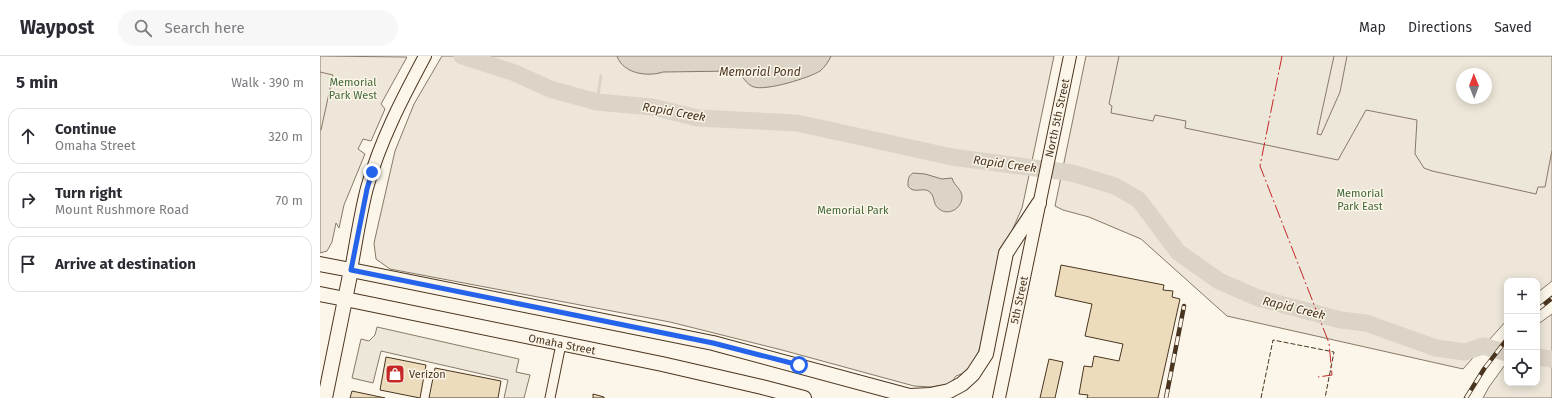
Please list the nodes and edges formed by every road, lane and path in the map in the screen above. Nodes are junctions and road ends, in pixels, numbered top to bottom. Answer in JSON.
{"nodes":[{"id":1,"x":425,"y":56,"type":"edge"},
{"id":2,"x":1070,"y":56,"type":"edge"},
{"id":3,"x":1039,"y":203,"type":"junction"},
{"id":4,"x":320,"y":264,"type":"edge"},
{"id":5,"x":351,"y":270,"type":"junction"},
{"id":6,"x":320,"y":294,"type":"edge"},
{"id":7,"x":345,"y":299,"type":"junction"},
{"id":8,"x":561,"y":344,"type":"junction"},
{"id":9,"x":776,"y":394,"type":"edge"},
{"id":10,"x":913,"y":397,"type":"edge"},
{"id":11,"x":325,"y":398,"type":"edge"},
{"id":12,"x":550,"y":398,"type":"edge"},
{"id":13,"x":804,"y":398,"type":"edge"},
{"id":14,"x":999,"y":398,"type":"edge"}],
"edges":[{"from":1,"to":5,"type":"main road"},
{"from":2,"to":3,"type":"main road","name":"North 5th Street"},
{"from":3,"to":10,"type":"main road"},
{"from":3,"to":14,"type":"main road","name":"5th Street"},
{"from":4,"to":5,"type":"main road"},
{"from":5,"to":7,"type":"main road"},
{"from":5,"to":10,"type":"main road"},
{"from":6,"to":7,"type":"main road","name":"Omaha Street"},
{"from":7,"to":8,"type":"main road","name":"Omaha Street"},
{"from":7,"to":11,"type":"main road"},
{"from":8,"to":9,"type":"main road","name":"Omaha Street"},
{"from":8,"to":12,"type":"street"},
{"from":9,"to":13,"type":"main road","name":"Omaha Street"}]}
